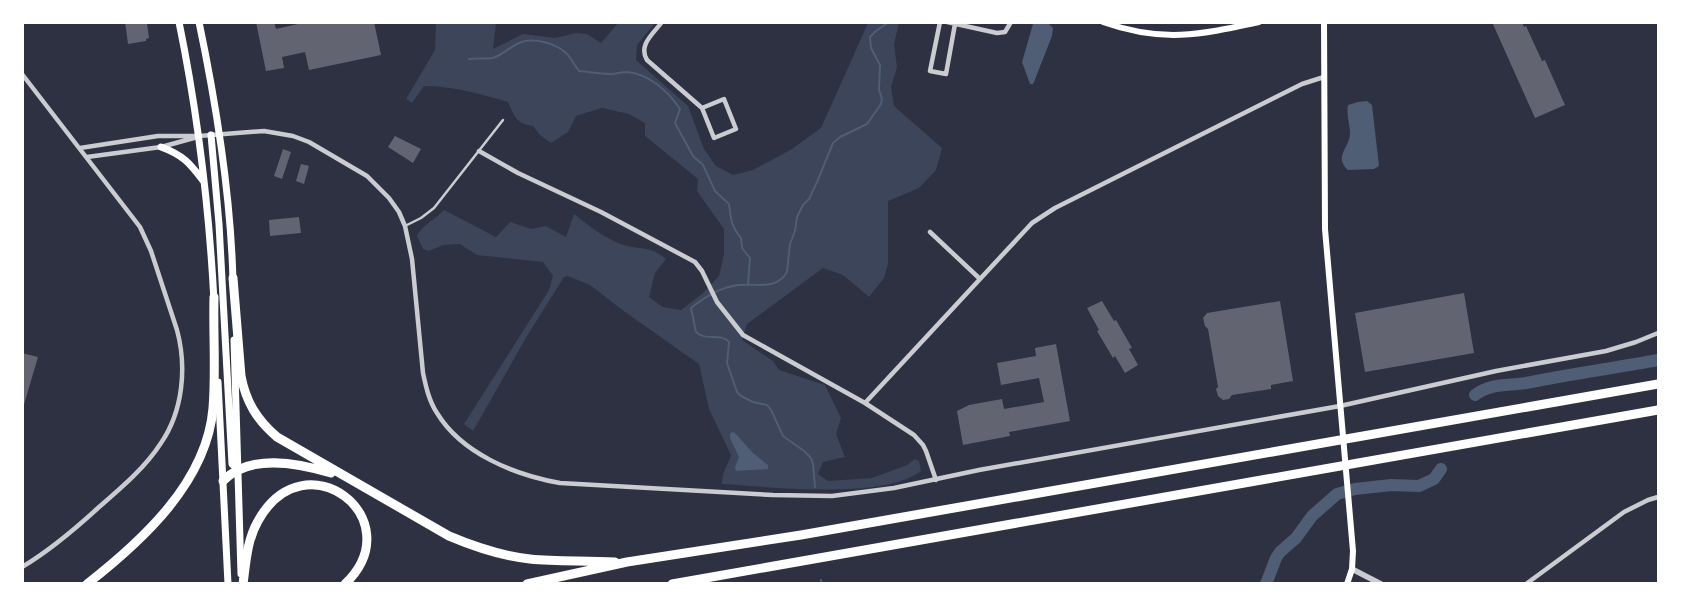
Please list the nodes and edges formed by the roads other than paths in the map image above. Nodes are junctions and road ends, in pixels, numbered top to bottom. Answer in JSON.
{"nodes":[{"id":1,"x":179,"y":22,"type":"edge"},
{"id":2,"x":199,"y":22,"type":"edge"},
{"id":3,"x":662,"y":22,"type":"edge"},
{"id":4,"x":940,"y":22,"type":"edge"},
{"id":5,"x":948,"y":22,"type":"edge"},
{"id":6,"x":1011,"y":22,"type":"edge"},
{"id":7,"x":1102,"y":22,"type":"edge"},
{"id":8,"x":1259,"y":22,"type":"edge"},
{"id":9,"x":1324,"y":22,"type":"edge"},
{"id":10,"x":955,"y":24,"type":"junction"},
{"id":11,"x":22,"y":74,"type":"edge"},
{"id":12,"x":1324,"y":77,"type":"junction"},
{"id":13,"x":702,"y":108,"type":"junction"},
{"id":14,"x":503,"y":120,"type":"dead end"},
{"id":15,"x":220,"y":134,"type":"junction"},
{"id":16,"x":210,"y":135,"type":"junction"},
{"id":17,"x":199,"y":136,"type":"junction"},
{"id":18,"x":161,"y":147,"type":"junction"},
{"id":19,"x":80,"y":148,"type":"junction"},
{"id":20,"x":479,"y":151,"type":"junction"},
{"id":21,"x":87,"y":157,"type":"junction"},
{"id":22,"x":205,"y":184,"type":"junction"},
{"id":23,"x":405,"y":226,"type":"junction"},
{"id":24,"x":930,"y":232,"type":"dead end"},
{"id":25,"x":233,"y":278,"type":"junction"},
{"id":26,"x":979,"y":278,"type":"junction"},
{"id":27,"x":214,"y":297,"type":"junction"},
{"id":28,"x":1658,"y":334,"type":"edge"},
{"id":29,"x":1658,"y":384,"type":"edge"},
{"id":30,"x":865,"y":403,"type":"junction"},
{"id":31,"x":1340,"y":406,"type":"junction"},
{"id":32,"x":1658,"y":410,"type":"edge"},
{"id":33,"x":237,"y":470,"type":"junction"},
{"id":34,"x":348,"y":479,"type":"junction"},
{"id":35,"x":936,"y":480,"type":"junction"},
{"id":36,"x":224,"y":481,"type":"junction"},
{"id":37,"x":1658,"y":497,"type":"edge"},
{"id":38,"x":627,"y":562,"type":"junction"},
{"id":39,"x":22,"y":567,"type":"edge"},
{"id":40,"x":1352,"y":569,"type":"junction"},
{"id":41,"x":701,"y":578,"type":"junction"},
{"id":42,"x":87,"y":584,"type":"edge"},
{"id":43,"x":228,"y":584,"type":"edge"},
{"id":44,"x":243,"y":584,"type":"edge"},
{"id":45,"x":345,"y":584,"type":"edge"},
{"id":46,"x":527,"y":584,"type":"edge"},
{"id":47,"x":672,"y":584,"type":"edge"},
{"id":48,"x":684,"y":584,"type":"edge"},
{"id":49,"x":1347,"y":584,"type":"edge"},
{"id":50,"x":1381,"y":584,"type":"edge"},
{"id":51,"x":1526,"y":584,"type":"edge"}],
"edges":[{"from":1,"to":17,"type":"main road"},
{"from":2,"to":15,"type":"main road"},
{"from":3,"to":13,"type":"street"},
{"from":4,"to":10,"type":"street"},
{"from":5,"to":10,"type":"street"},
{"from":6,"to":10,"type":"street"},
{"from":7,"to":8,"type":"main road"},
{"from":9,"to":12,"type":"main road"},
{"from":11,"to":19,"type":"street"},
{"from":12,"to":26,"type":"street"},
{"from":12,"to":31,"type":"main road"},
{"from":13,"to":13,"type":"street"},
{"from":14,"to":20,"type":"lane"},
{"from":15,"to":16,"type":"street"},
{"from":15,"to":23,"type":"street"},
{"from":15,"to":25,"type":"main road"},
{"from":16,"to":17,"type":"street"},
{"from":16,"to":33,"type":"main road"},
{"from":17,"to":18,"type":"street"},
{"from":17,"to":19,"type":"street"},
{"from":17,"to":22,"type":"main road"},
{"from":18,"to":21,"type":"street"},
{"from":18,"to":22,"type":"main road"},
{"from":19,"to":21,"type":"street"},
{"from":20,"to":23,"type":"lane"},
{"from":20,"to":30,"type":"street"},
{"from":21,"to":39,"type":"street"},
{"from":22,"to":27,"type":"main road"},
{"from":23,"to":35,"type":"street"},
{"from":24,"to":26,"type":"street"},
{"from":25,"to":33,"type":"main road"},
{"from":25,"to":34,"type":"highway"},
{"from":26,"to":30,"type":"street"},
{"from":27,"to":36,"type":"main road"},
{"from":27,"to":42,"type":"highway"},
{"from":28,"to":31,"type":"street"},
{"from":29,"to":38,"type":"highway"},
{"from":30,"to":35,"type":"street"},
{"from":31,"to":35,"type":"street"},
{"from":31,"to":40,"type":"main road"},
{"from":32,"to":41,"type":"highway"},
{"from":33,"to":34,"type":"highway"},
{"from":33,"to":36,"type":"highway"},
{"from":33,"to":44,"type":"main road"},
{"from":34,"to":38,"type":"highway"},
{"from":36,"to":43,"type":"main road"},
{"from":37,"to":51,"type":"street"},
{"from":38,"to":46,"type":"highway"},
{"from":40,"to":49,"type":"main road"},
{"from":40,"to":50,"type":"street"},
{"from":41,"to":47,"type":"highway"},
{"from":41,"to":48,"type":"highway"},
{"from":44,"to":45,"type":"highway"}]}
